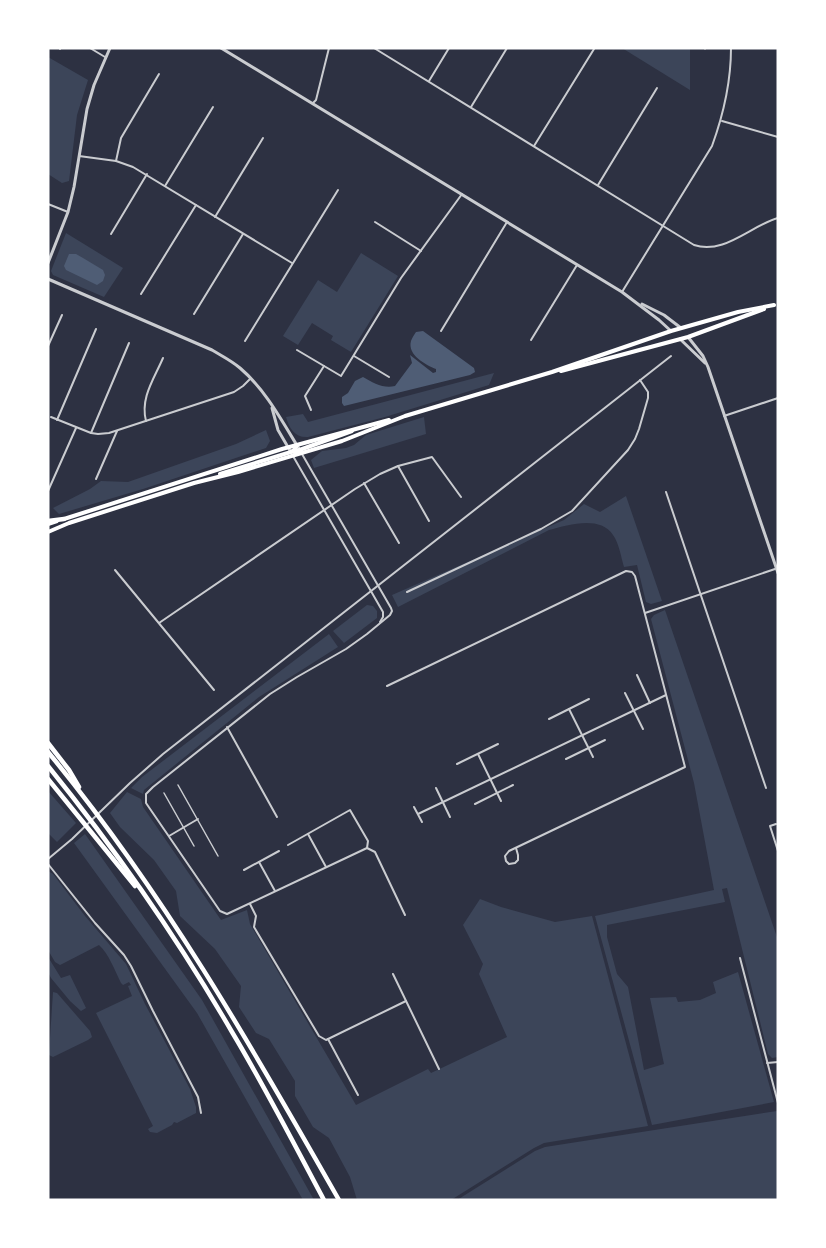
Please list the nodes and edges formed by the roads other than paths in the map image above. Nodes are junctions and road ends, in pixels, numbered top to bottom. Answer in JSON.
{"nodes":[{"id":1,"x":91,"y":48,"type":"edge"},
{"id":2,"x":110,"y":48,"type":"edge"},
{"id":3,"x":221,"y":48,"type":"edge"},
{"id":4,"x":225,"y":48,"type":"edge"},
{"id":5,"x":329,"y":48,"type":"edge"},
{"id":6,"x":374,"y":48,"type":"edge"},
{"id":7,"x":450,"y":48,"type":"edge"},
{"id":8,"x":507,"y":48,"type":"edge"},
{"id":9,"x":731,"y":48,"type":"edge"},
{"id":10,"x":594,"y":49,"type":"edge"},
{"id":11,"x":233,"y":54,"type":"junction"},
{"id":12,"x":105,"y":57,"type":"junction"},
{"id":13,"x":159,"y":74,"type":"dead end"},
{"id":14,"x":429,"y":81,"type":"junction"},
{"id":15,"x":657,"y":88,"type":"dead end"},
{"id":16,"x":314,"y":103,"type":"junction"},
{"id":17,"x":213,"y":107,"type":"dead end"},
{"id":18,"x":471,"y":107,"type":"junction"},
{"id":19,"x":722,"y":121,"type":"junction"},
{"id":20,"x":778,"y":137,"type":"edge"},
{"id":21,"x":263,"y":138,"type":"dead end"},
{"id":22,"x":534,"y":146,"type":"junction"},
{"id":23,"x":79,"y":156,"type":"junction"},
{"id":24,"x":116,"y":161,"type":"junction"},
{"id":25,"x":147,"y":174,"type":"junction"},
{"id":26,"x":597,"y":185,"type":"junction"},
{"id":27,"x":165,"y":186,"type":"junction"},
{"id":28,"x":338,"y":190,"type":"dead end"},
{"id":29,"x":462,"y":194,"type":"junction"},
{"id":30,"x":48,"y":204,"type":"edge"},
{"id":31,"x":196,"y":205,"type":"junction"},
{"id":32,"x":68,"y":212,"type":"junction"},
{"id":33,"x":215,"y":217,"type":"junction"},
{"id":34,"x":778,"y":218,"type":"edge"},
{"id":35,"x":375,"y":222,"type":"dead end"},
{"id":36,"x":507,"y":222,"type":"junction"},
{"id":37,"x":664,"y":226,"type":"junction"},
{"id":38,"x":111,"y":234,"type":"dead end"},
{"id":39,"x":243,"y":234,"type":"junction"},
{"id":40,"x":421,"y":251,"type":"junction"},
{"id":41,"x":48,"y":262,"type":"edge"},
{"id":42,"x":292,"y":263,"type":"junction"},
{"id":43,"x":577,"y":265,"type":"junction"},
{"id":44,"x":48,"y":279,"type":"edge"},
{"id":45,"x":622,"y":292,"type":"junction"},
{"id":46,"x":141,"y":294,"type":"dead end"},
{"id":47,"x":634,"y":300,"type":"junction"},
{"id":48,"x":776,"y":305,"type":"edge"},
{"id":49,"x":194,"y":314,"type":"dead end"},
{"id":50,"x":62,"y":315,"type":"dead end"},
{"id":51,"x":681,"y":328,"type":"junction"},
{"id":52,"x":96,"y":329,"type":"dead end"},
{"id":53,"x":441,"y":331,"type":"dead end"},
{"id":54,"x":671,"y":332,"type":"junction"},
{"id":55,"x":688,"y":337,"type":"junction"},
{"id":56,"x":680,"y":339,"type":"junction"},
{"id":57,"x":531,"y":340,"type":"dead end"},
{"id":58,"x":245,"y":341,"type":"dead end"},
{"id":59,"x":129,"y":343,"type":"dead end"},
{"id":60,"x":48,"y":346,"type":"edge"},
{"id":61,"x":297,"y":350,"type":"dead end"},
{"id":62,"x":354,"y":356,"type":"junction"},
{"id":63,"x":671,"y":356,"type":"dead end"},
{"id":64,"x":163,"y":358,"type":"dead end"},
{"id":65,"x":324,"y":366,"type":"junction"},
{"id":66,"x":708,"y":367,"type":"junction"},
{"id":67,"x":552,"y":372,"type":"junction"},
{"id":68,"x":389,"y":377,"type":"dead end"},
{"id":69,"x":251,"y":378,"type":"junction"},
{"id":70,"x":640,"y":380,"type":"junction"},
{"id":71,"x":778,"y":398,"type":"edge"},
{"id":72,"x":270,"y":404,"type":"junction"},
{"id":73,"x":311,"y":410,"type":"dead end"},
{"id":74,"x":405,"y":416,"type":"junction"},
{"id":75,"x":724,"y":416,"type":"junction"},
{"id":76,"x":51,"y":417,"type":"dead end"},
{"id":77,"x":57,"y":420,"type":"junction"},
{"id":78,"x":146,"y":421,"type":"junction"},
{"id":79,"x":76,"y":428,"type":"junction"},
{"id":80,"x":117,"y":430,"type":"junction"},
{"id":81,"x":91,"y":433,"type":"junction"},
{"id":82,"x":299,"y":449,"type":"junction"},
{"id":83,"x":291,"y":452,"type":"junction"},
{"id":84,"x":398,"y":466,"type":"junction"},
{"id":85,"x":96,"y":479,"type":"dead end"},
{"id":86,"x":364,"y":483,"type":"junction"},
{"id":87,"x":48,"y":491,"type":"edge"},
{"id":88,"x":666,"y":492,"type":"dead end"},
{"id":89,"x":461,"y":497,"type":"dead end"},
{"id":90,"x":331,"y":506,"type":"junction"},
{"id":91,"x":325,"y":509,"type":"junction"},
{"id":92,"x":64,"y":519,"type":"joint"},
{"id":93,"x":429,"y":521,"type":"dead end"},
{"id":94,"x":48,"y":523,"type":"edge"},
{"id":95,"x":48,"y":532,"type":"edge"},
{"id":96,"x":399,"y":543,"type":"dead end"},
{"id":97,"x":115,"y":570,"type":"dead end"},
{"id":98,"x":778,"y":570,"type":"edge"},
{"id":99,"x":378,"y":586,"type":"junction"},
{"id":100,"x":371,"y":591,"type":"junction"},
{"id":101,"x":407,"y":592,"type":"dead end"},
{"id":102,"x":701,"y":595,"type":"junction"},
{"id":103,"x":645,"y":613,"type":"junction"},
{"id":104,"x":159,"y":623,"type":"junction"},
{"id":105,"x":379,"y":625,"type":"junction"},
{"id":106,"x":637,"y":675,"type":"dead end"},
{"id":107,"x":387,"y":686,"type":"dead end"},
{"id":108,"x":214,"y":690,"type":"dead end"},
{"id":109,"x":625,"y":693,"type":"dead end"},
{"id":110,"x":666,"y":695,"type":"junction"},
{"id":111,"x":589,"y":699,"type":"dead end"},
{"id":112,"x":650,"y":702,"type":"junction"},
{"id":113,"x":569,"y":709,"type":"junction"},
{"id":114,"x":634,"y":710,"type":"junction"},
{"id":115,"x":549,"y":719,"type":"dead end"},
{"id":116,"x":227,"y":727,"type":"junction"},
{"id":117,"x":643,"y":729,"type":"dead end"},
{"id":118,"x":582,"y":735,"type":"junction"},
{"id":119,"x":605,"y":740,"type":"dead end"},
{"id":120,"x":48,"y":743,"type":"edge"},
{"id":121,"x":498,"y":744,"type":"dead end"},
{"id":122,"x":588,"y":748,"type":"junction"},
{"id":123,"x":48,"y":752,"type":"edge"},
{"id":124,"x":478,"y":754,"type":"junction"},
{"id":125,"x":593,"y":757,"type":"dead end"},
{"id":126,"x":566,"y":759,"type":"dead end"},
{"id":127,"x":457,"y":764,"type":"dead end"},
{"id":128,"x":48,"y":766,"type":"edge"},
{"id":129,"x":48,"y":779,"type":"edge"},
{"id":130,"x":490,"y":779,"type":"junction"},
{"id":131,"x":513,"y":784,"type":"dead end"},
{"id":132,"x":178,"y":785,"type":"dead end"},
{"id":133,"x":435,"y":788,"type":"dead end"},
{"id":134,"x":766,"y":788,"type":"dead end"},
{"id":135,"x":164,"y":793,"type":"dead end"},
{"id":136,"x":497,"y":793,"type":"junction"},
{"id":137,"x":501,"y":801,"type":"dead end"},
{"id":138,"x":443,"y":802,"type":"junction"},
{"id":139,"x":475,"y":804,"type":"dead end"},
{"id":140,"x":90,"y":805,"type":"junction"},
{"id":141,"x":414,"y":807,"type":"dead end"},
{"id":142,"x":418,"y":814,"type":"junction"},
{"id":143,"x":277,"y":817,"type":"dead end"},
{"id":144,"x":450,"y":817,"type":"dead end"},
{"id":145,"x":198,"y":819,"type":"junction"},
{"id":146,"x":422,"y":822,"type":"dead end"},
{"id":147,"x":776,"y":824,"type":"dead end"},
{"id":148,"x":184,"y":828,"type":"junction"},
{"id":149,"x":308,"y":834,"type":"junction"},
{"id":150,"x":169,"y":836,"type":"junction"},
{"id":151,"x":288,"y":845,"type":"dead end"},
{"id":152,"x":194,"y":846,"type":"dead end"},
{"id":153,"x":367,"y":848,"type":"junction"},
{"id":154,"x":516,"y":848,"type":"junction"},
{"id":155,"x":279,"y":851,"type":"dead end"},
{"id":156,"x":778,"y":851,"type":"edge"},
{"id":157,"x":218,"y":856,"type":"dead end"},
{"id":158,"x":48,"y":859,"type":"edge"},
{"id":159,"x":259,"y":862,"type":"junction"},
{"id":160,"x":48,"y":864,"type":"edge"},
{"id":161,"x":326,"y":867,"type":"junction"},
{"id":162,"x":244,"y":870,"type":"dead end"},
{"id":163,"x":276,"y":892,"type":"junction"},
{"id":164,"x":151,"y":904,"type":"junction"},
{"id":165,"x":250,"y":904,"type":"junction"},
{"id":166,"x":405,"y":915,"type":"dead end"},
{"id":167,"x":740,"y":958,"type":"dead end"},
{"id":168,"x":393,"y":974,"type":"dead end"},
{"id":169,"x":406,"y":1001,"type":"junction"},
{"id":170,"x":328,"y":1039,"type":"junction"},
{"id":171,"x":778,"y":1062,"type":"edge"},
{"id":172,"x":767,"y":1063,"type":"junction"},
{"id":173,"x":439,"y":1069,"type":"dead end"},
{"id":174,"x":358,"y":1095,"type":"dead end"},
{"id":175,"x":778,"y":1103,"type":"edge"},
{"id":176,"x":201,"y":1113,"type":"dead end"},
{"id":177,"x":324,"y":1200,"type":"edge"},
{"id":178,"x":339,"y":1200,"type":"edge"}],
"edges":[{"from":1,"to":12,"type":"street"},
{"from":2,"to":12,"type":"street"},
{"from":3,"to":11,"type":"street"},
{"from":4,"to":11,"type":"street"},
{"from":5,"to":16,"type":"street"},
{"from":6,"to":14,"type":"street"},
{"from":7,"to":14,"type":"street"},
{"from":8,"to":18,"type":"street"},
{"from":9,"to":19,"type":"street"},
{"from":10,"to":22,"type":"street"},
{"from":11,"to":16,"type":"street"},
{"from":12,"to":23,"type":"street"},
{"from":13,"to":24,"type":"street"},
{"from":14,"to":18,"type":"street"},
{"from":15,"to":26,"type":"street"},
{"from":16,"to":29,"type":"street"},
{"from":17,"to":27,"type":"street"},
{"from":18,"to":22,"type":"street"},
{"from":19,"to":20,"type":"street"},
{"from":19,"to":37,"type":"street"},
{"from":21,"to":33,"type":"street"},
{"from":22,"to":26,"type":"street"},
{"from":23,"to":24,"type":"street"},
{"from":23,"to":32,"type":"street"},
{"from":24,"to":25,"type":"street"},
{"from":25,"to":27,"type":"street"},
{"from":25,"to":38,"type":"street"},
{"from":26,"to":37,"type":"street"},
{"from":27,"to":31,"type":"street"},
{"from":28,"to":42,"type":"street"},
{"from":29,"to":36,"type":"street"},
{"from":29,"to":40,"type":"street"},
{"from":30,"to":32,"type":"street"},
{"from":31,"to":33,"type":"street"},
{"from":31,"to":46,"type":"street"},
{"from":32,"to":41,"type":"street"},
{"from":33,"to":39,"type":"street"},
{"from":34,"to":37,"type":"street"},
{"from":35,"to":40,"type":"street"},
{"from":36,"to":43,"type":"street"},
{"from":36,"to":53,"type":"street"},
{"from":37,"to":45,"type":"street"},
{"from":39,"to":42,"type":"street"},
{"from":39,"to":49,"type":"street"},
{"from":40,"to":62,"type":"street"},
{"from":42,"to":58,"type":"street"},
{"from":43,"to":45,"type":"street"},
{"from":43,"to":57,"type":"street"},
{"from":44,"to":69,"type":"street"},
{"from":45,"to":47,"type":"street"},
{"from":47,"to":51,"type":"street"},
{"from":47,"to":54,"type":"street"},
{"from":48,"to":51,"type":"main road"},
{"from":48,"to":55,"type":"main road"},
{"from":50,"to":60,"type":"street"},
{"from":51,"to":54,"type":"main road"},
{"from":51,"to":55,"type":"main road"},
{"from":52,"to":77,"type":"street"},
{"from":54,"to":56,"type":"main road"},
{"from":54,"to":67,"type":"main road"},
{"from":55,"to":56,"type":"main road"},
{"from":55,"to":66,"type":"street"},
{"from":56,"to":66,"type":"street"},
{"from":56,"to":67,"type":"main road"},
{"from":59,"to":81,"type":"street"},
{"from":61,"to":65,"type":"street"},
{"from":62,"to":65,"type":"street"},
{"from":62,"to":68,"type":"street"},
{"from":63,"to":70,"type":"street"},
{"from":64,"to":78,"type":"street"},
{"from":65,"to":73,"type":"street"},
{"from":66,"to":75,"type":"street"},
{"from":67,"to":74,"type":"main road"},
{"from":69,"to":72,"type":"street"},
{"from":69,"to":78,"type":"street"},
{"from":70,"to":99,"type":"street"},
{"from":70,"to":101,"type":"street"},
{"from":71,"to":75,"type":"street"},
{"from":72,"to":82,"type":"street"},
{"from":72,"to":83,"type":"street"},
{"from":74,"to":82,"type":"main road"},
{"from":74,"to":82,"type":"main road"},
{"from":75,"to":98,"type":"street"},
{"from":76,"to":77,"type":"street"},
{"from":77,"to":79,"type":"street"},
{"from":78,"to":80,"type":"street"},
{"from":79,"to":81,"type":"street"},
{"from":79,"to":87,"type":"street"},
{"from":80,"to":81,"type":"street"},
{"from":80,"to":85,"type":"street"},
{"from":82,"to":83,"type":"main road"},
{"from":82,"to":83,"type":"main road"},
{"from":82,"to":90,"type":"street"},
{"from":83,"to":91,"type":"street"},
{"from":83,"to":92,"type":"main road"},
{"from":83,"to":95,"type":"main road"},
{"from":84,"to":86,"type":"street"},
{"from":84,"to":89,"type":"street"},
{"from":84,"to":93,"type":"street"},
{"from":86,"to":90,"type":"street"},
{"from":86,"to":96,"type":"street"},
{"from":88,"to":102,"type":"street"},
{"from":90,"to":91,"type":"street"},
{"from":90,"to":99,"type":"street"},
{"from":91,"to":100,"type":"street"},
{"from":91,"to":104,"type":"street"},
{"from":92,"to":94,"type":"highway"},
{"from":97,"to":104,"type":"street"},
{"from":98,"to":102,"type":"street"},
{"from":99,"to":100,"type":"street"},
{"from":99,"to":105,"type":"street"},
{"from":100,"to":105,"type":"street"},
{"from":100,"to":158,"type":"street"},
{"from":102,"to":103,"type":"street"},
{"from":102,"to":134,"type":"street"},
{"from":103,"to":107,"type":"street"},
{"from":103,"to":110,"type":"street"},
{"from":104,"to":108,"type":"street"},
{"from":105,"to":116,"type":"street"},
{"from":106,"to":112,"type":"street"},
{"from":109,"to":114,"type":"street"},
{"from":110,"to":112,"type":"street"},
{"from":110,"to":154,"type":"street"},
{"from":111,"to":113,"type":"street"},
{"from":112,"to":114,"type":"street"},
{"from":113,"to":115,"type":"street"},
{"from":113,"to":118,"type":"street"},
{"from":114,"to":117,"type":"street"},
{"from":114,"to":118,"type":"street"},
{"from":116,"to":143,"type":"street"},
{"from":116,"to":150,"type":"street"},
{"from":118,"to":122,"type":"street"},
{"from":118,"to":130,"type":"street"},
{"from":119,"to":122,"type":"street"},
{"from":120,"to":140,"type":"highway"},
{"from":121,"to":124,"type":"street"},
{"from":122,"to":125,"type":"street"},
{"from":122,"to":126,"type":"street"},
{"from":123,"to":140,"type":"highway"},
{"from":124,"to":127,"type":"street"},
{"from":124,"to":130,"type":"street"},
{"from":128,"to":164,"type":"highway"},
{"from":129,"to":164,"type":"highway"},
{"from":130,"to":136,"type":"street"},
{"from":130,"to":138,"type":"street"},
{"from":131,"to":136,"type":"street"},
{"from":132,"to":145,"type":"lane"},
{"from":133,"to":138,"type":"street"},
{"from":135,"to":148,"type":"lane"},
{"from":136,"to":137,"type":"street"},
{"from":136,"to":139,"type":"street"},
{"from":138,"to":142,"type":"street"},
{"from":138,"to":144,"type":"street"},
{"from":140,"to":178,"type":"highway"},
{"from":141,"to":142,"type":"street"},
{"from":142,"to":146,"type":"street"},
{"from":145,"to":148,"type":"street"},
{"from":145,"to":157,"type":"lane"},
{"from":147,"to":156,"type":"street"},
{"from":148,"to":150,"type":"street"},
{"from":148,"to":152,"type":"lane"},
{"from":149,"to":151,"type":"street"},
{"from":149,"to":153,"type":"street"},
{"from":149,"to":161,"type":"street"},
{"from":150,"to":165,"type":"street"},
{"from":153,"to":161,"type":"street"},
{"from":153,"to":166,"type":"street"},
{"from":154,"to":154,"type":"street"},
{"from":155,"to":159,"type":"street"},
{"from":159,"to":162,"type":"street"},
{"from":159,"to":163,"type":"street"},
{"from":160,"to":176,"type":"street"},
{"from":161,"to":163,"type":"street"},
{"from":163,"to":165,"type":"street"},
{"from":164,"to":177,"type":"highway"},
{"from":165,"to":170,"type":"street"},
{"from":167,"to":172,"type":"street"},
{"from":168,"to":169,"type":"street"},
{"from":169,"to":170,"type":"street"},
{"from":169,"to":173,"type":"street"},
{"from":170,"to":174,"type":"street"},
{"from":171,"to":172,"type":"street"},
{"from":172,"to":175,"type":"street"}]}
